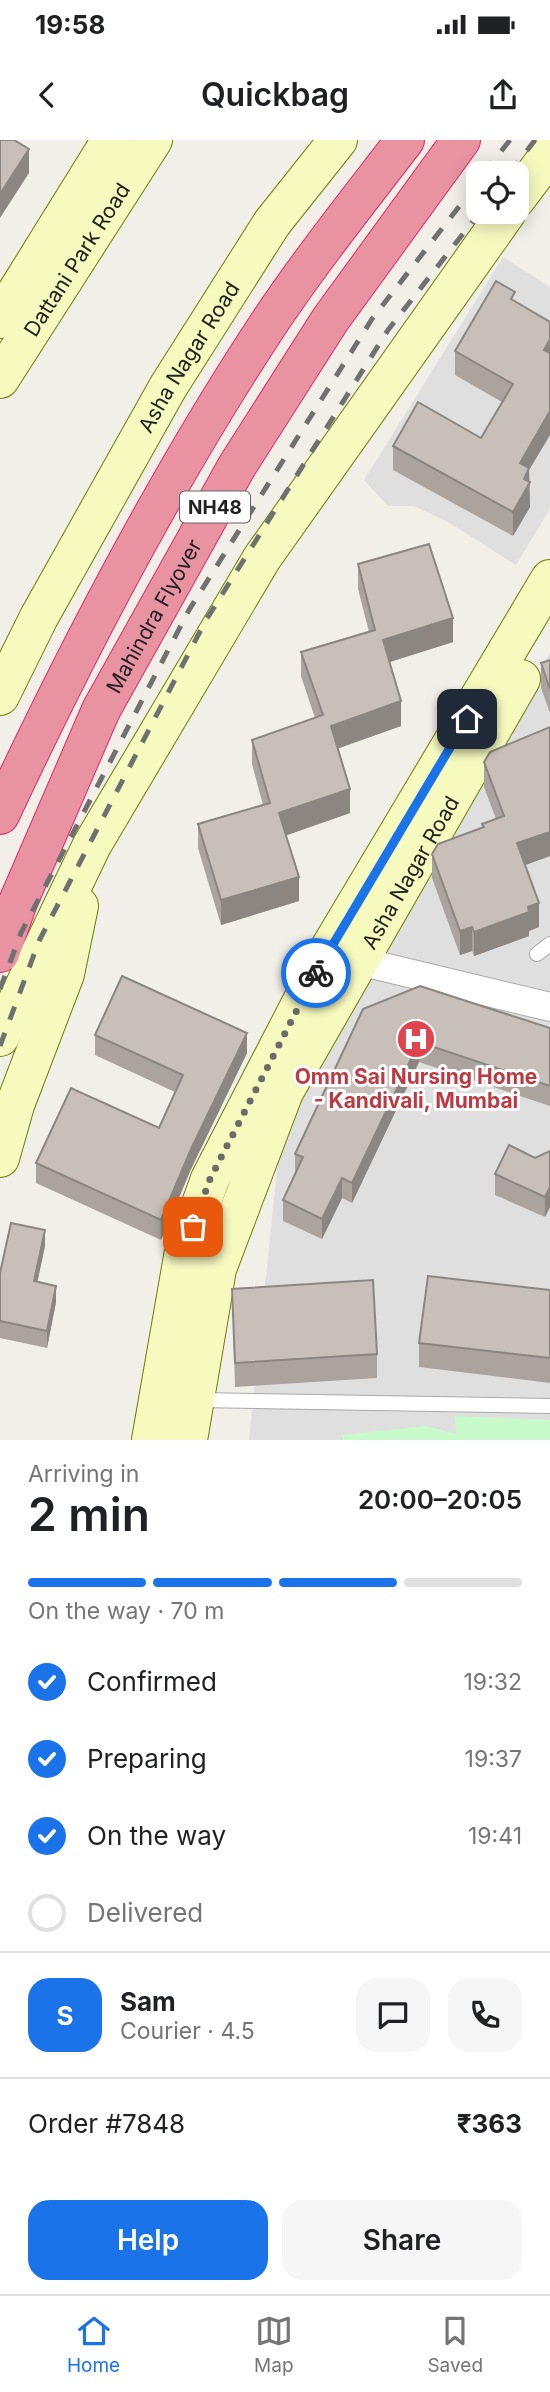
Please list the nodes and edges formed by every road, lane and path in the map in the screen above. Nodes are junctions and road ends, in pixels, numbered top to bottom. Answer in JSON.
{"nodes":[{"id":1,"x":111,"y":140,"type":"edge"},
{"id":2,"x":153,"y":140,"type":"edge"},
{"id":3,"x":338,"y":140,"type":"edge"},
{"id":4,"x":405,"y":140,"type":"edge"},
{"id":5,"x":461,"y":140,"type":"edge"},
{"id":6,"x":550,"y":154,"type":"edge"},
{"id":7,"x":529,"y":182,"type":"edge"},
{"id":8,"x":499,"y":224,"type":"edge"},
{"id":9,"x":0,"y":318,"type":"edge"},
{"id":10,"x":0,"y":379,"type":"edge"},
{"id":11,"x":550,"y":579,"type":"edge"},
{"id":12,"x":550,"y":629,"type":"edge"},
{"id":13,"x":0,"y":696,"type":"edge"},
{"id":14,"x":0,"y":815,"type":"edge"},
{"id":15,"x":92,"y":845,"type":"junction"},
{"id":16,"x":550,"y":944,"type":"edge"},
{"id":17,"x":0,"y":953,"type":"edge"},
{"id":18,"x":537,"y":954,"type":"dead end"},
{"id":19,"x":342,"y":957,"type":"junction"},
{"id":20,"x":550,"y":1007,"type":"edge"},
{"id":21,"x":0,"y":1037,"type":"edge"},
{"id":22,"x":0,"y":1158,"type":"edge"},
{"id":23,"x":193,"y":1400,"type":"junction"},
{"id":24,"x":550,"y":1406,"type":"edge"},
{"id":25,"x":152,"y":1440,"type":"edge"},
{"id":26,"x":188,"y":1440,"type":"edge"}],
"edges":[{"from":1,"to":9,"type":"street","name":"Dattani Park Road"},
{"from":2,"to":10,"type":"street","name":"Dattani Park Road"},
{"from":3,"to":13,"type":"street","name":"Asha Nagar Road"},
{"from":4,"to":14,"type":"highway","number":"NH48"},
{"from":5,"to":17,"type":"highway","name":"Mahindra Flyover","number":"NH48"},
{"from":6,"to":7,"type":"street"},
{"from":8,"to":15,"type":"street"},
{"from":11,"to":19,"type":"street","name":"Asha Nagar Road"},
{"from":12,"to":19,"type":"street","name":"Asha Nagar Road"},
{"from":15,"to":21,"type":"street"},
{"from":15,"to":22,"type":"street"},
{"from":16,"to":18,"type":"lane"},
{"from":19,"to":20,"type":"street"},
{"from":19,"to":23,"type":"street","name":"Asha Nagar Road"},
{"from":19,"to":25,"type":"street","name":"Asha Nagar Road"},
{"from":23,"to":24,"type":"lane"},
{"from":23,"to":26,"type":"street","name":"Asha Nagar Road"}]}
